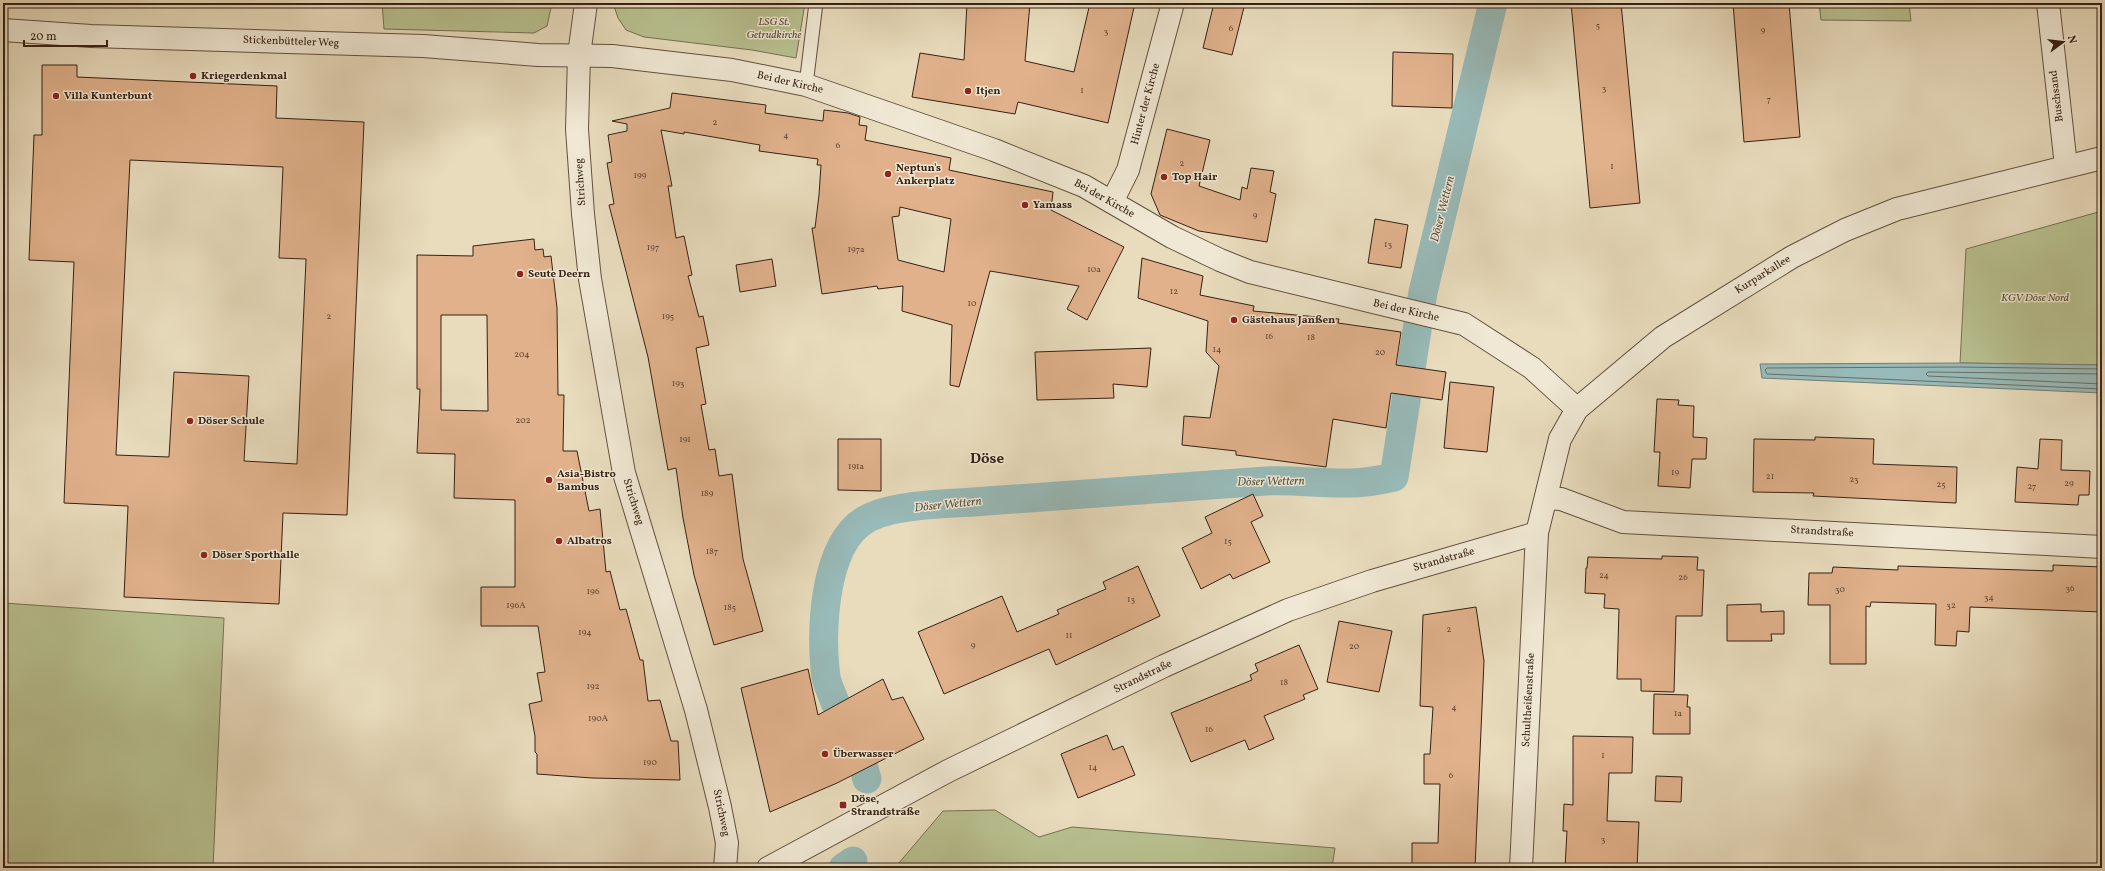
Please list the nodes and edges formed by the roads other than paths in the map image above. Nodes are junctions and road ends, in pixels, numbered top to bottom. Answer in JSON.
{"nodes":[{"id":1,"x":586,"y":3,"type":"edge"},
{"id":2,"x":816,"y":3,"type":"edge"},
{"id":3,"x":1174,"y":3,"type":"edge"},
{"id":4,"x":2048,"y":3,"type":"edge"},
{"id":5,"x":3,"y":30,"type":"edge"},
{"id":6,"x":579,"y":55,"type":"junction"},
{"id":7,"x":806,"y":85,"type":"junction"},
{"id":8,"x":2102,"y":158,"type":"edge"},
{"id":9,"x":2066,"y":166,"type":"junction"},
{"id":10,"x":1112,"y":202,"type":"junction"},
{"id":11,"x":1577,"y":409,"type":"junction"},
{"id":12,"x":1546,"y":498,"type":"junction"},
{"id":13,"x":1537,"y":533,"type":"junction"},
{"id":14,"x":2102,"y":547,"type":"edge"},
{"id":15,"x":725,"y":868,"type":"edge"},
{"id":16,"x":768,"y":868,"type":"edge"},
{"id":17,"x":1521,"y":868,"type":"edge"}],
"edges":[{"from":1,"to":6,"type":"street","name":"Strichweg"},
{"from":2,"to":7,"type":"lane"},
{"from":3,"to":10,"type":"street","name":"Hinter der Kirche"},
{"from":4,"to":9,"type":"street","name":"Buschsand"},
{"from":5,"to":6,"type":"street","name":"Stickenbütteler Weg"},
{"from":6,"to":7,"type":"street","name":"Bei der Kirche"},
{"from":6,"to":15,"type":"street","name":"Strichweg"},
{"from":7,"to":10,"type":"street","name":"Bei der Kirche"},
{"from":8,"to":9,"type":"street","name":"Kurparkallee"},
{"from":9,"to":11,"type":"street","name":"Kurparkallee"},
{"from":10,"to":11,"type":"street","name":"Bei der Kirche"},
{"from":11,"to":12,"type":"street","name":"Kurparkallee"},
{"from":12,"to":13,"type":"street","name":"Kurparkallee"},
{"from":12,"to":14,"type":"street","name":"Strandstraße"},
{"from":13,"to":16,"type":"street","name":"Strandstraße"},
{"from":13,"to":17,"type":"street","name":"Schultheißenstraße"}]}
